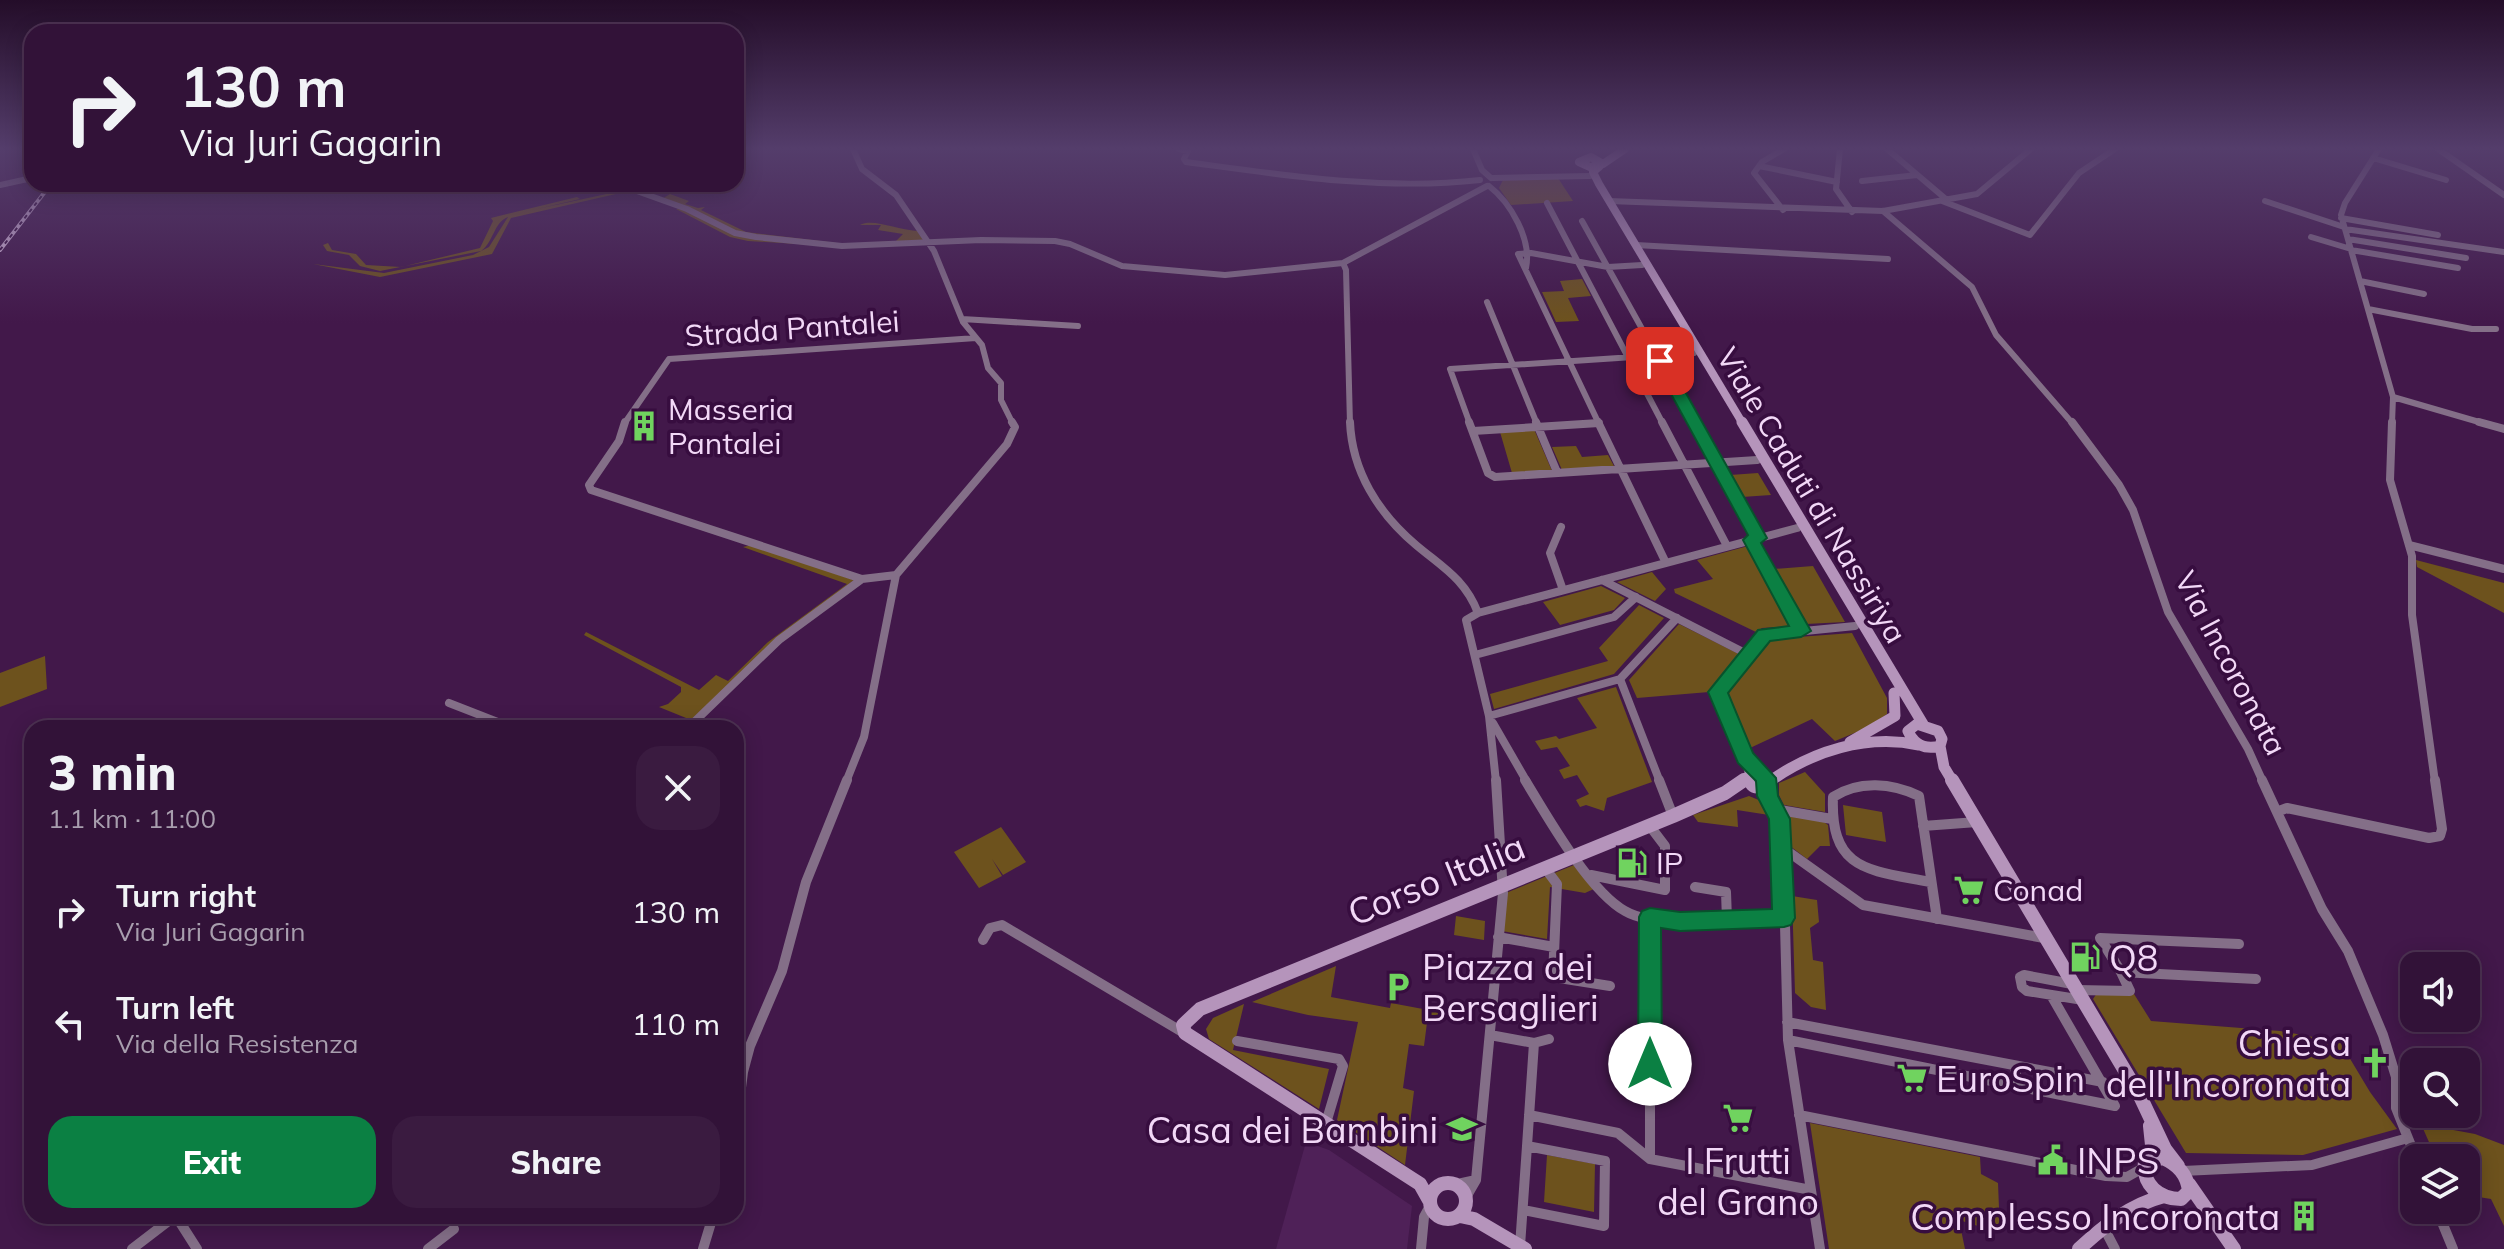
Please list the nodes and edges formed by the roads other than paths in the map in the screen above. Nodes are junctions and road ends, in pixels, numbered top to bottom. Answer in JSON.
{"nodes":[{"id":1,"x":684,"y":207,"type":"edge"},
{"id":2,"x":904,"y":207,"type":"edge"},
{"id":3,"x":1448,"y":207,"type":"edge"},
{"id":4,"x":1504,"y":207,"type":"edge"},
{"id":5,"x":1549,"y":207,"type":"edge"},
{"id":6,"x":1608,"y":207,"type":"edge"},
{"id":7,"x":1613,"y":207,"type":"edge"},
{"id":8,"x":1731,"y":207,"type":"edge"},
{"id":9,"x":1781,"y":207,"type":"edge"},
{"id":10,"x":1849,"y":207,"type":"edge"},
{"id":11,"x":1904,"y":207,"type":"edge"},
{"id":12,"x":1962,"y":207,"type":"edge"},
{"id":13,"x":2052,"y":207,"type":"edge"},
{"id":14,"x":2283,"y":207,"type":"edge"},
{"id":15,"x":2344,"y":207,"type":"edge"},
{"id":16,"x":1783,"y":210,"type":"junction"},
{"id":17,"x":1883,"y":211,"type":"junction"},
{"id":18,"x":1852,"y":212,"type":"junction"},
{"id":19,"x":2341,"y":218,"type":"junction"},
{"id":20,"x":1582,"y":221,"type":"dead end"},
{"id":21,"x":2344,"y":228,"type":"junction"},
{"id":22,"x":2438,"y":235,"type":"dead end"},
{"id":23,"x":2311,"y":237,"type":"dead end"},
{"id":24,"x":2348,"y":239,"type":"junction"},
{"id":25,"x":961,"y":241,"type":"junction"},
{"id":26,"x":928,"y":243,"type":"junction"},
{"id":27,"x":1636,"y":245,"type":"junction"},
{"id":28,"x":2351,"y":250,"type":"junction"},
{"id":29,"x":934,"y":251,"type":"junction"},
{"id":30,"x":2504,"y":252,"type":"edge"},
{"id":31,"x":1529,"y":253,"type":"junction"},
{"id":32,"x":2466,"y":258,"type":"dead end"},
{"id":33,"x":1888,"y":259,"type":"dead end"},
{"id":34,"x":1577,"y":261,"type":"junction"},
{"id":35,"x":1343,"y":263,"type":"junction"},
{"id":36,"x":1642,"y":265,"type":"junction"},
{"id":37,"x":1608,"y":267,"type":"junction"},
{"id":38,"x":1526,"y":268,"type":"junction"},
{"id":39,"x":2458,"y":268,"type":"dead end"},
{"id":40,"x":2360,"y":281,"type":"junction"},
{"id":41,"x":2424,"y":294,"type":"dead end"},
{"id":42,"x":1487,"y":302,"type":"dead end"},
{"id":43,"x":2368,"y":309,"type":"junction"},
{"id":44,"x":962,"y":319,"type":"junction"},
{"id":45,"x":1078,"y":326,"type":"dead end"},
{"id":46,"x":2496,"y":329,"type":"dead end"},
{"id":47,"x":976,"y":338,"type":"junction"},
{"id":48,"x":1694,"y":353,"type":"junction"},
{"id":49,"x":1657,"y":355,"type":"junction"},
{"id":50,"x":1628,"y":357,"type":"junction"},
{"id":51,"x":1570,"y":361,"type":"junction"},
{"id":52,"x":1512,"y":365,"type":"junction"},
{"id":53,"x":2393,"y":397,"type":"junction"},
{"id":54,"x":1599,"y":423,"type":"junction"},
{"id":55,"x":1538,"y":426,"type":"junction"},
{"id":56,"x":2504,"y":429,"type":"edge"},
{"id":57,"x":1473,"y":431,"type":"junction"},
{"id":58,"x":1757,"y":460,"type":"junction"},
{"id":59,"x":1717,"y":462,"type":"junction"},
{"id":60,"x":1685,"y":464,"type":"junction"},
{"id":61,"x":1621,"y":468,"type":"junction"},
{"id":62,"x":1557,"y":472,"type":"junction"},
{"id":63,"x":1561,"y":527,"type":"dead end"},
{"id":64,"x":1797,"y":528,"type":"junction"},
{"id":65,"x":1755,"y":539,"type":"junction"},
{"id":66,"x":2409,"y":545,"type":"junction"},
{"id":67,"x":1727,"y":546,"type":"junction"},
{"id":68,"x":1666,"y":563,"type":"junction"},
{"id":69,"x":2504,"y":569,"type":"edge"},
{"id":70,"x":896,"y":575,"type":"junction"},
{"id":71,"x":862,"y":579,"type":"junction"},
{"id":72,"x":1602,"y":580,"type":"junction"},
{"id":73,"x":1563,"y":590,"type":"junction"},
{"id":74,"x":1636,"y":597,"type":"junction"},
{"id":75,"x":1478,"y":613,"type":"junction"},
{"id":76,"x":1677,"y":618,"type":"junction"},
{"id":77,"x":1855,"y":626,"type":"junction"},
{"id":78,"x":1801,"y":631,"type":"junction"},
{"id":79,"x":1475,"y":655,"type":"junction"},
{"id":80,"x":1749,"y":655,"type":"junction"},
{"id":81,"x":1620,"y":679,"type":"junction"},
{"id":82,"x":1894,"y":693,"type":"junction"},
{"id":83,"x":449,"y":703,"type":"dead end"},
{"id":84,"x":1489,"y":716,"type":"junction"},
{"id":85,"x":493,"y":720,"type":"edge"},
{"id":86,"x":696,"y":720,"type":"edge"},
{"id":87,"x":1915,"y":726,"type":"junction"},
{"id":88,"x":1895,"y":740,"type":"junction"},
{"id":89,"x":1842,"y":746,"type":"junction"},
{"id":90,"x":1922,"y":746,"type":"junction"},
{"id":91,"x":1940,"y":746,"type":"junction"},
{"id":92,"x":1944,"y":767,"type":"junction"},
{"id":93,"x":1759,"y":782,"type":"junction"},
{"id":94,"x":1774,"y":809,"type":"junction"},
{"id":95,"x":2279,"y":811,"type":"junction"},
{"id":96,"x":1673,"y":816,"type":"junction"},
{"id":97,"x":1832,"y":819,"type":"junction"},
{"id":98,"x":1977,"y":822,"type":"junction"},
{"id":99,"x":1649,"y":825,"type":"junction"},
{"id":100,"x":1923,"y":826,"type":"junction"},
{"id":101,"x":1783,"y":848,"type":"junction"},
{"id":102,"x":1575,"y":856,"type":"junction"},
{"id":103,"x":1544,"y":867,"type":"junction"},
{"id":104,"x":1591,"y":875,"type":"junction"},
{"id":105,"x":1930,"y":882,"type":"junction"},
{"id":106,"x":1502,"y":884,"type":"junction"},
{"id":107,"x":1695,"y":887,"type":"dead end"},
{"id":108,"x":1650,"y":917,"type":"junction"},
{"id":109,"x":1784,"y":918,"type":"junction"},
{"id":110,"x":1937,"y":919,"type":"junction"},
{"id":111,"x":1727,"y":920,"type":"junction"},
{"id":112,"x":1498,"y":937,"type":"junction"},
{"id":113,"x":2045,"y":938,"type":"junction"},
{"id":114,"x":983,"y":940,"type":"dead end"},
{"id":115,"x":2239,"y":944,"type":"dead end"},
{"id":116,"x":1554,"y":947,"type":"junction"},
{"id":117,"x":2121,"y":972,"type":"junction"},
{"id":118,"x":2256,"y":979,"type":"dead end"},
{"id":119,"x":1610,"y":986,"type":"dead end"},
{"id":120,"x":2077,"y":991,"type":"junction"},
{"id":121,"x":2051,"y":995,"type":"junction"},
{"id":122,"x":1787,"y":1022,"type":"junction"},
{"id":123,"x":1185,"y":1033,"type":"junction"},
{"id":124,"x":1490,"y":1035,"type":"junction"},
{"id":125,"x":1549,"y":1039,"type":"dead end"},
{"id":126,"x":1788,"y":1040,"type":"junction"},
{"id":127,"x":1237,"y":1041,"type":"dead end"},
{"id":128,"x":1534,"y":1043,"type":"junction"},
{"id":129,"x":1914,"y":1046,"type":"junction"},
{"id":130,"x":2014,"y":1065,"type":"junction"},
{"id":131,"x":1917,"y":1067,"type":"junction"},
{"id":132,"x":744,"y":1068,"type":"edge"},
{"id":133,"x":2103,"y":1082,"type":"junction"},
{"id":134,"x":2019,"y":1087,"type":"junction"},
{"id":135,"x":2147,"y":1114,"type":"junction"},
{"id":136,"x":1529,"y":1115,"type":"junction"},
{"id":137,"x":1799,"y":1115,"type":"junction"},
{"id":138,"x":1325,"y":1124,"type":"junction"},
{"id":139,"x":2408,"y":1138,"type":"junction"},
{"id":140,"x":2410,"y":1144,"type":"edge"},
{"id":141,"x":1527,"y":1146,"type":"junction"},
{"id":142,"x":1650,"y":1159,"type":"junction"},
{"id":143,"x":2146,"y":1163,"type":"junction"},
{"id":144,"x":2183,"y":1174,"type":"junction"},
{"id":145,"x":1476,"y":1180,"type":"junction"},
{"id":146,"x":2149,"y":1184,"type":"junction"},
{"id":147,"x":1453,"y":1185,"type":"junction"},
{"id":148,"x":1811,"y":1190,"type":"junction"},
{"id":149,"x":1429,"y":1194,"type":"junction"},
{"id":150,"x":2169,"y":1198,"type":"junction"},
{"id":151,"x":2134,"y":1205,"type":"junction"},
{"id":152,"x":1466,"y":1210,"type":"junction"},
{"id":153,"x":1523,"y":1210,"type":"junction"},
{"id":154,"x":2209,"y":1212,"type":"junction"},
{"id":155,"x":165,"y":1224,"type":"edge"},
{"id":156,"x":181,"y":1224,"type":"edge"},
{"id":157,"x":711,"y":1224,"type":"edge"},
{"id":158,"x":2443,"y":1224,"type":"edge"},
{"id":159,"x":2103,"y":1226,"type":"junction"},
{"id":160,"x":454,"y":1229,"type":"dead end"},
{"id":161,"x":1523,"y":1247,"type":"edge"},
{"id":162,"x":132,"y":1249,"type":"edge"},
{"id":163,"x":197,"y":1249,"type":"edge"},
{"id":164,"x":428,"y":1249,"type":"edge"},
{"id":165,"x":703,"y":1249,"type":"edge"},
{"id":166,"x":1421,"y":1249,"type":"edge"},
{"id":167,"x":1820,"y":1249,"type":"edge"},
{"id":168,"x":2079,"y":1249,"type":"edge"},
{"id":169,"x":2115,"y":1249,"type":"edge"},
{"id":170,"x":2234,"y":1249,"type":"edge"},
{"id":171,"x":2453,"y":1249,"type":"edge"}],
"edges":[{"from":1,"to":26,"type":"street"},
{"from":2,"to":26,"type":"street"},
{"from":3,"to":35,"type":"street"},
{"from":4,"to":31,"type":"street"},
{"from":5,"to":34,"type":"street"},
{"from":6,"to":36,"type":"main road","name":"Viale Caduti di Nassiriya"},
{"from":7,"to":27,"type":"main road","name":"Viale Caduti di Nassiriya"},
{"from":8,"to":16,"type":"street"},
{"from":9,"to":16,"type":"street"},
{"from":10,"to":18,"type":"street"},
{"from":11,"to":17,"type":"street"},
{"from":12,"to":13,"type":"street"},
{"from":14,"to":21,"type":"street"},
{"from":15,"to":19,"type":"street"},
{"from":16,"to":18,"type":"street"},
{"from":17,"to":18,"type":"street"},
{"from":17,"to":95,"type":"street","name":"Via Incoronata"},
{"from":19,"to":21,"type":"street"},
{"from":19,"to":22,"type":"street"},
{"from":20,"to":37,"type":"street"},
{"from":21,"to":24,"type":"street"},
{"from":21,"to":30,"type":"street"},
{"from":23,"to":28,"type":"street"},
{"from":24,"to":28,"type":"street"},
{"from":24,"to":32,"type":"street"},
{"from":25,"to":26,"type":"street"},
{"from":25,"to":29,"type":"street"},
{"from":25,"to":35,"type":"street"},
{"from":26,"to":29,"type":"street"},
{"from":27,"to":33,"type":"street"},
{"from":27,"to":87,"type":"main road","name":"Viale Caduti di Nassiriya"},
{"from":28,"to":39,"type":"street"},
{"from":28,"to":40,"type":"street"},
{"from":29,"to":44,"type":"street"},
{"from":31,"to":34,"type":"street"},
{"from":31,"to":38,"type":"street"},
{"from":31,"to":38,"type":"street"},
{"from":34,"to":37,"type":"street"},
{"from":34,"to":50,"type":"street"},
{"from":35,"to":75,"type":"street"},
{"from":36,"to":37,"type":"street"},
{"from":36,"to":48,"type":"main road","name":"Viale Caduti di Nassiriya"},
{"from":37,"to":49,"type":"street"},
{"from":38,"to":51,"type":"street"},
{"from":40,"to":41,"type":"street"},
{"from":40,"to":43,"type":"street"},
{"from":42,"to":52,"type":"street"},
{"from":43,"to":46,"type":"street"},
{"from":43,"to":53,"type":"street"},
{"from":44,"to":45,"type":"street"},
{"from":44,"to":47,"type":"street"},
{"from":47,"to":70,"type":"street"},
{"from":47,"to":71,"type":"street","name":"Strada Pantalei"},
{"from":48,"to":49,"type":"street"},
{"from":48,"to":58,"type":"main road","name":"Viale Caduti di Nassiriya"},
{"from":49,"to":50,"type":"street"},
{"from":49,"to":59,"type":"street"},
{"from":50,"to":51,"type":"street"},
{"from":50,"to":60,"type":"street"},
{"from":51,"to":52,"type":"street"},
{"from":51,"to":54,"type":"street"},
{"from":52,"to":55,"type":"street"},
{"from":52,"to":57,"type":"street"},
{"from":53,"to":56,"type":"street"},
{"from":53,"to":66,"type":"street"},
{"from":54,"to":55,"type":"street"},
{"from":54,"to":61,"type":"street"},
{"from":55,"to":57,"type":"street"},
{"from":55,"to":62,"type":"street"},
{"from":57,"to":62,"type":"street"},
{"from":58,"to":59,"type":"street"},
{"from":58,"to":64,"type":"main road","name":"Viale Caduti di Nassiriya"},
{"from":59,"to":60,"type":"street"},
{"from":59,"to":65,"type":"street"},
{"from":60,"to":61,"type":"street"},
{"from":60,"to":67,"type":"street"},
{"from":61,"to":62,"type":"street"},
{"from":61,"to":68,"type":"street"},
{"from":63,"to":73,"type":"street"},
{"from":64,"to":65,"type":"street"},
{"from":64,"to":77,"type":"main road","name":"Viale Caduti di Nassiriya"},
{"from":65,"to":67,"type":"street"},
{"from":65,"to":78,"type":"street"},
{"from":66,"to":69,"type":"street"},
{"from":66,"to":95,"type":"street"},
{"from":67,"to":68,"type":"street"},
{"from":68,"to":72,"type":"street"},
{"from":70,"to":71,"type":"street"},
{"from":70,"to":132,"type":"street"},
{"from":71,"to":86,"type":"street"},
{"from":72,"to":73,"type":"street"},
{"from":72,"to":74,"type":"street"},
{"from":73,"to":75,"type":"street"},
{"from":74,"to":76,"type":"street"},
{"from":74,"to":79,"type":"street"},
{"from":75,"to":79,"type":"street"},
{"from":76,"to":80,"type":"street"},
{"from":76,"to":81,"type":"street"},
{"from":77,"to":78,"type":"street"},
{"from":77,"to":82,"type":"main road","name":"Viale Caduti di Nassiriya"},
{"from":78,"to":80,"type":"street"},
{"from":79,"to":84,"type":"street"},
{"from":80,"to":93,"type":"street"},
{"from":81,"to":84,"type":"street"},
{"from":81,"to":96,"type":"street"},
{"from":82,"to":87,"type":"main road","name":"Viale Caduti di Nassiriya"},
{"from":82,"to":89,"type":"main road","name":"Corso Italia"},
{"from":83,"to":85,"type":"street"},
{"from":84,"to":102,"type":"street"},
{"from":84,"to":106,"type":"street"},
{"from":87,"to":88,"type":"main road","name":"Corso Italia"},
{"from":87,"to":90,"type":"main road"},
{"from":87,"to":91,"type":"main road"},
{"from":88,"to":89,"type":"main road","name":"Corso Italia"},
{"from":88,"to":90,"type":"main road","name":"Corso Italia"},
{"from":89,"to":93,"type":"main road","name":"Corso Italia"},
{"from":90,"to":91,"type":"main road"},
{"from":90,"to":92,"type":"main road"},
{"from":91,"to":92,"type":"main road"},
{"from":92,"to":98,"type":"main road"},
{"from":93,"to":94,"type":"street"},
{"from":93,"to":96,"type":"main road","name":"Corso Italia"},
{"from":94,"to":97,"type":"street"},
{"from":94,"to":101,"type":"street"},
{"from":95,"to":139,"type":"street","name":"Via Incoronata"},
{"from":96,"to":99,"type":"main road","name":"Corso Italia"},
{"from":97,"to":100,"type":"street"},
{"from":97,"to":105,"type":"street"},
{"from":98,"to":100,"type":"street"},
{"from":98,"to":113,"type":"main road"},
{"from":99,"to":102,"type":"main road","name":"Corso Italia"},
{"from":99,"to":104,"type":"street"},
{"from":100,"to":105,"type":"street"},
{"from":101,"to":109,"type":"street"},
{"from":101,"to":110,"type":"street"},
{"from":102,"to":103,"type":"main road","name":"Corso Italia"},
{"from":102,"to":104,"type":"street"},
{"from":103,"to":106,"type":"main road","name":"Corso Italia"},
{"from":103,"to":116,"type":"street"},
{"from":104,"to":108,"type":"street"},
{"from":105,"to":110,"type":"street"},
{"from":106,"to":112,"type":"street"},
{"from":106,"to":123,"type":"main road","name":"Corso Italia"},
{"from":107,"to":111,"type":"street"},
{"from":108,"to":111,"type":"street"},
{"from":108,"to":142,"type":"street"},
{"from":109,"to":111,"type":"street"},
{"from":109,"to":122,"type":"street"},
{"from":110,"to":113,"type":"street"},
{"from":112,"to":116,"type":"street"},
{"from":112,"to":124,"type":"street"},
{"from":113,"to":120,"type":"main road"},
{"from":114,"to":123,"type":"street"},
{"from":115,"to":117,"type":"street"},
{"from":116,"to":119,"type":"street"},
{"from":117,"to":118,"type":"street"},
{"from":117,"to":120,"type":"street"},
{"from":120,"to":121,"type":"street"},
{"from":120,"to":121,"type":"street"},
{"from":120,"to":135,"type":"main road"},
{"from":121,"to":133,"type":"street"},
{"from":122,"to":126,"type":"street"},
{"from":122,"to":129,"type":"street"},
{"from":123,"to":138,"type":"main road"},
{"from":124,"to":128,"type":"street"},
{"from":124,"to":145,"type":"street"},
{"from":125,"to":128,"type":"street"},
{"from":126,"to":131,"type":"street"},
{"from":126,"to":137,"type":"street"},
{"from":127,"to":138,"type":"street"},
{"from":128,"to":136,"type":"street"},
{"from":129,"to":130,"type":"street"},
{"from":129,"to":131,"type":"street"},
{"from":130,"to":133,"type":"street"},
{"from":130,"to":134,"type":"street"},
{"from":131,"to":134,"type":"street"},
{"from":133,"to":134,"type":"street"},
{"from":135,"to":143,"type":"main road"},
{"from":135,"to":144,"type":"main road"},
{"from":136,"to":141,"type":"street"},
{"from":136,"to":142,"type":"street"},
{"from":137,"to":143,"type":"street"},
{"from":137,"to":148,"type":"street"},
{"from":138,"to":149,"type":"main road"},
{"from":139,"to":140,"type":"street","name":"Via Incoronata"},
{"from":139,"to":144,"type":"street"},
{"from":141,"to":153,"type":"street"},
{"from":141,"to":153,"type":"street"},
{"from":142,"to":148,"type":"street"},
{"from":143,"to":144,"type":"main road"},
{"from":143,"to":146,"type":"main road"},
{"from":144,"to":150,"type":"main road"},
{"from":144,"to":154,"type":"main road"},
{"from":145,"to":147,"type":"street"},
{"from":145,"to":152,"type":"street"},
{"from":146,"to":150,"type":"main road"},
{"from":146,"to":151,"type":"main road"},
{"from":147,"to":149,"type":"main road"},
{"from":147,"to":152,"type":"main road"},
{"from":148,"to":167,"type":"street"},
{"from":149,"to":152,"type":"main road"},
{"from":149,"to":166,"type":"street"},
{"from":150,"to":151,"type":"main road"},
{"from":150,"to":154,"type":"main road"},
{"from":151,"to":159,"type":"main road"},
{"from":152,"to":161,"type":"main road"},
{"from":153,"to":161,"type":"street"},
{"from":154,"to":170,"type":"main road"},
{"from":155,"to":162,"type":"street"},
{"from":156,"to":163,"type":"street"},
{"from":157,"to":165,"type":"street"},
{"from":158,"to":171,"type":"street"},
{"from":159,"to":168,"type":"main road"},
{"from":159,"to":169,"type":"street"},
{"from":160,"to":164,"type":"street"}]}
